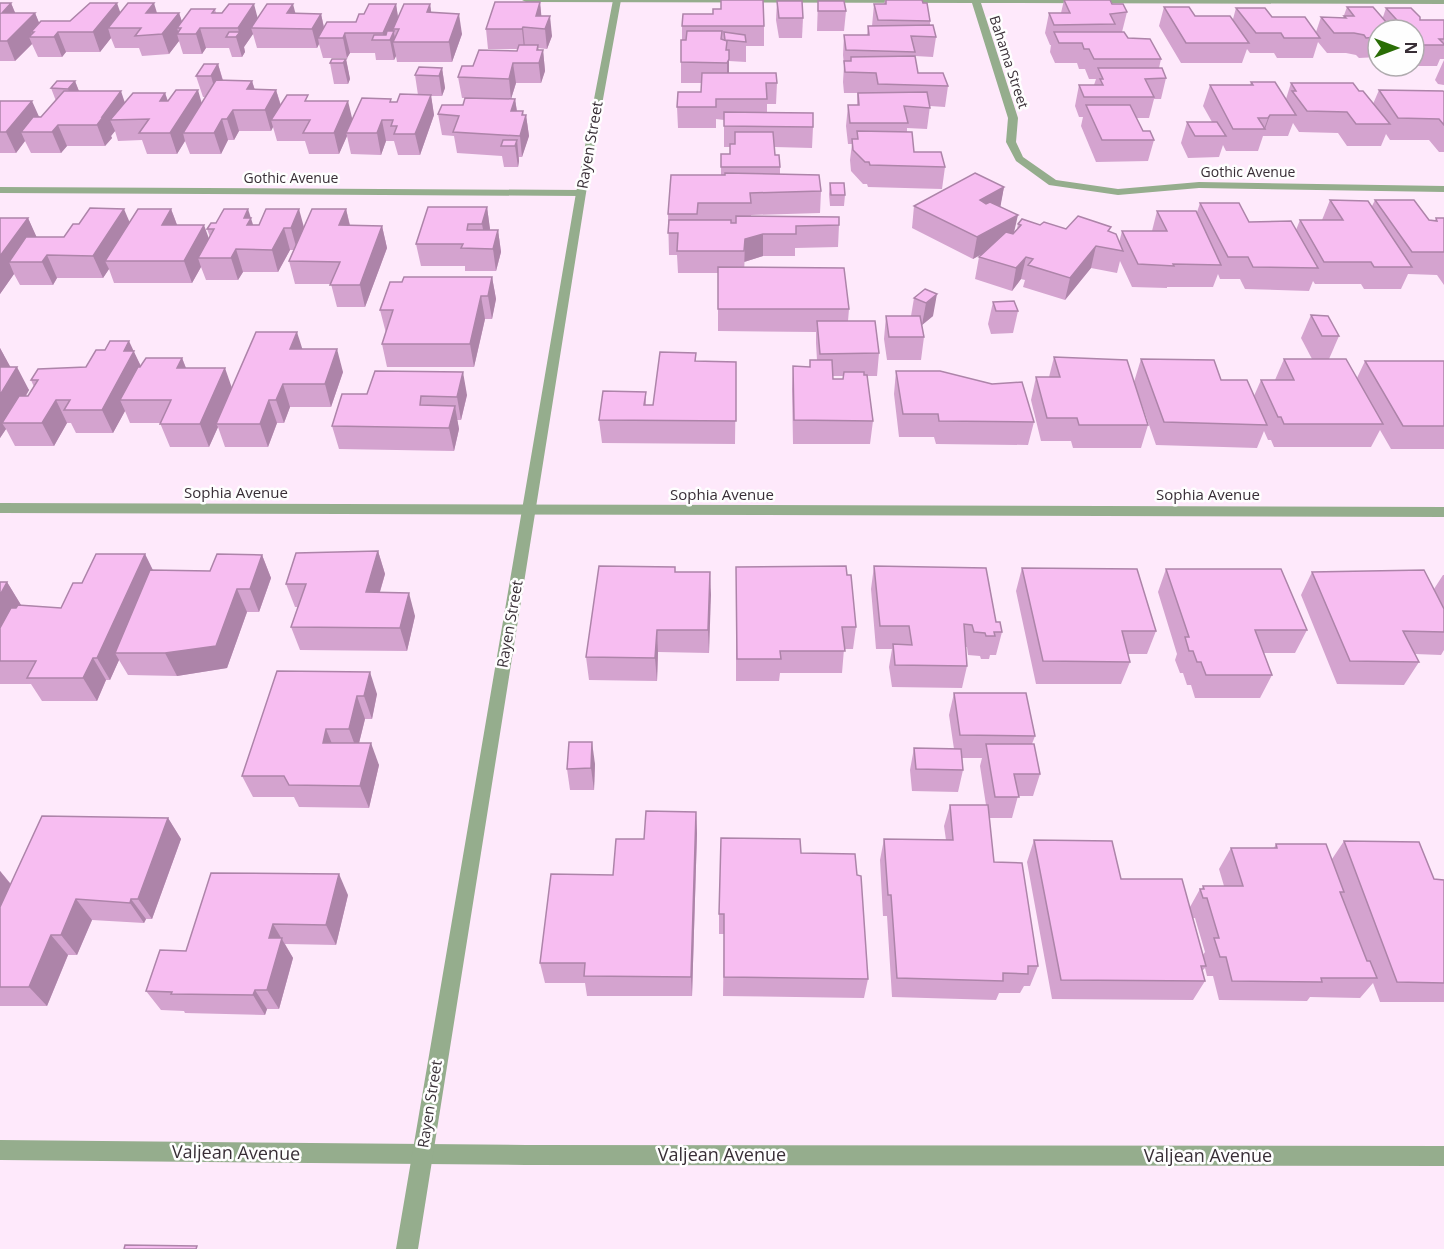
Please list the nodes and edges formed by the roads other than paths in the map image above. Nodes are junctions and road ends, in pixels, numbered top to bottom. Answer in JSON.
{"nodes":[{"id":1,"x":526,"y":0,"type":"edge"},
{"id":2,"x":617,"y":0,"type":"edge"},
{"id":3,"x":976,"y":2,"type":"junction"},
{"id":4,"x":1444,"y":3,"type":"edge"},
{"id":5,"x":1053,"y":183,"type":"joint"},
{"id":6,"x":1444,"y":189,"type":"edge"},
{"id":7,"x":0,"y":190,"type":"edge"},
{"id":8,"x":581,"y":193,"type":"junction"},
{"id":9,"x":0,"y":508,"type":"edge"},
{"id":10,"x":529,"y":511,"type":"junction"},
{"id":11,"x":1444,"y":512,"type":"edge"},
{"id":12,"x":0,"y":1150,"type":"edge"},
{"id":13,"x":422,"y":1154,"type":"junction"},
{"id":14,"x":1444,"y":1156,"type":"edge"},
{"id":15,"x":406,"y":1249,"type":"edge"}],
"edges":[{"from":1,"to":2,"type":"street"},
{"from":2,"to":3,"type":"street"},
{"from":2,"to":8,"type":"street","name":"Rayen Street"},
{"from":3,"to":4,"type":"street"},
{"from":3,"to":5,"type":"street","name":"Bahama Street"},
{"from":5,"to":6,"type":"street","name":"Gothic Avenue"},
{"from":7,"to":8,"type":"street","name":"Gothic Avenue"},
{"from":8,"to":10,"type":"street","name":"Rayen Street"},
{"from":9,"to":10,"type":"street","name":"Sophia Avenue"},
{"from":10,"to":11,"type":"street","name":"Sophia Avenue"},
{"from":10,"to":13,"type":"street","name":"Rayen Street"},
{"from":12,"to":13,"type":"street","name":"Valjean Avenue"},
{"from":13,"to":14,"type":"street","name":"Valjean Avenue"},
{"from":13,"to":15,"type":"street","name":"Rayen Street"}]}
